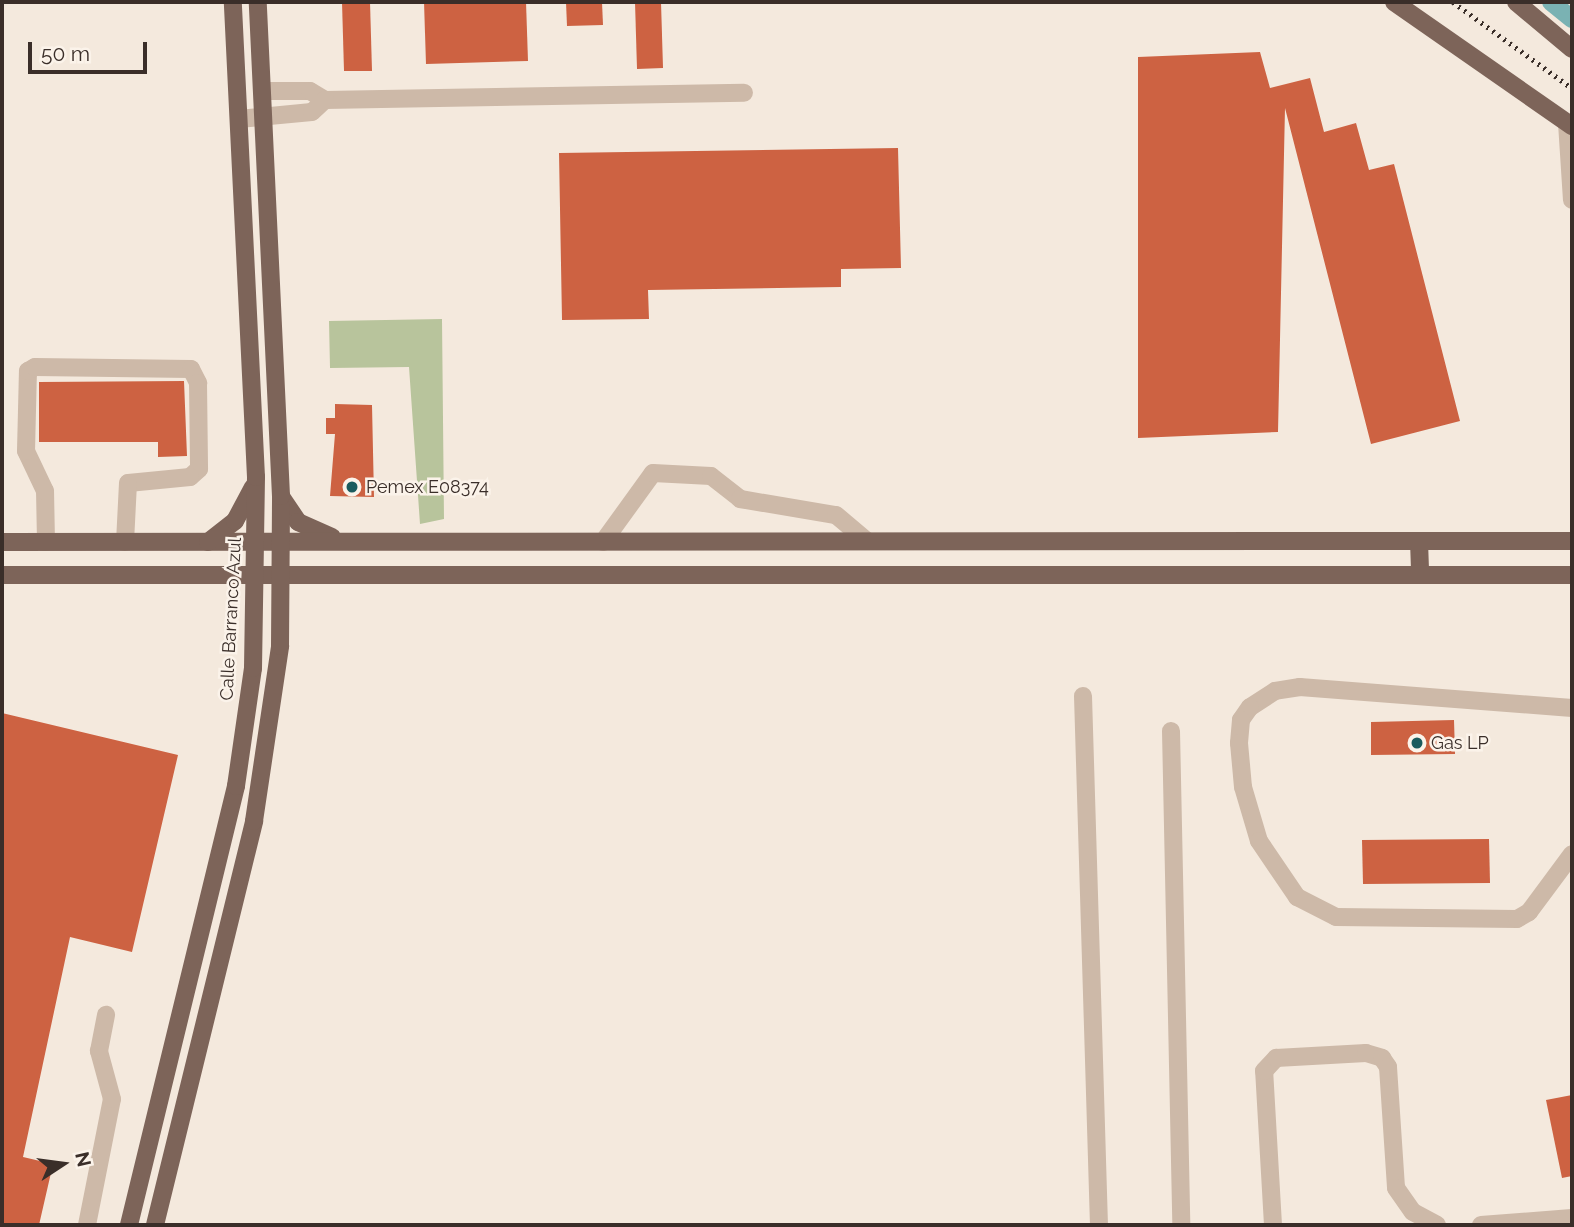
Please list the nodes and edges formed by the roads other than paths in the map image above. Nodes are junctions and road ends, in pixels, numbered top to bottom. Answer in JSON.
{"nodes":[{"id":1,"x":233,"y":2,"type":"edge"},
{"id":2,"x":258,"y":2,"type":"edge"},
{"id":3,"x":1394,"y":2,"type":"edge"},
{"id":4,"x":1516,"y":2,"type":"edge"},
{"id":5,"x":1572,"y":49,"type":"edge"},
{"id":6,"x":262,"y":92,"type":"junction"},
{"id":7,"x":744,"y":93,"type":"dead end"},
{"id":8,"x":325,"y":100,"type":"junction"},
{"id":9,"x":263,"y":117,"type":"junction"},
{"id":10,"x":239,"y":119,"type":"junction"},
{"id":11,"x":1569,"y":125,"type":"edge"},
{"id":12,"x":1572,"y":200,"type":"edge"},
{"id":13,"x":249,"y":337,"type":"junction"},
{"id":14,"x":276,"y":394,"type":"junction"},
{"id":15,"x":256,"y":477,"type":"junction"},
{"id":16,"x":281,"y":496,"type":"junction"},
{"id":17,"x":866,"y":540,"type":"junction"},
{"id":18,"x":2,"y":541,"type":"edge"},
{"id":19,"x":1419,"y":541,"type":"junction"},
{"id":20,"x":1572,"y":541,"type":"edge"},
{"id":21,"x":46,"y":542,"type":"junction"},
{"id":22,"x":125,"y":542,"type":"junction"},
{"id":23,"x":208,"y":542,"type":"junction"},
{"id":24,"x":257,"y":542,"type":"junction"},
{"id":25,"x":282,"y":542,"type":"junction"},
{"id":26,"x":360,"y":542,"type":"junction"},
{"id":27,"x":603,"y":542,"type":"junction"},
{"id":28,"x":2,"y":575,"type":"edge"},
{"id":29,"x":1420,"y":575,"type":"junction"},
{"id":30,"x":1572,"y":575,"type":"edge"},
{"id":31,"x":284,"y":576,"type":"junction"},
{"id":32,"x":258,"y":577,"type":"junction"},
{"id":33,"x":1083,"y":696,"type":"dead end"},
{"id":34,"x":1572,"y":708,"type":"edge"},
{"id":35,"x":1171,"y":731,"type":"dead end"},
{"id":36,"x":1572,"y":854,"type":"edge"},
{"id":37,"x":106,"y":1015,"type":"dead end"},
{"id":38,"x":1569,"y":1221,"type":"edge"},
{"id":39,"x":87,"y":1225,"type":"edge"},
{"id":40,"x":129,"y":1225,"type":"edge"},
{"id":41,"x":156,"y":1225,"type":"edge"},
{"id":42,"x":1099,"y":1225,"type":"edge"},
{"id":43,"x":1181,"y":1225,"type":"edge"},
{"id":44,"x":1273,"y":1225,"type":"edge"},
{"id":45,"x":1437,"y":1225,"type":"edge"},
{"id":46,"x":1481,"y":1225,"type":"edge"}],
"edges":[{"from":1,"to":10,"type":"main road","name":"Calle Barranco Azul"},
{"from":2,"to":6,"type":"main road"},
{"from":3,"to":11,"type":"main road"},
{"from":4,"to":5,"type":"main road"},
{"from":6,"to":8,"type":"street"},
{"from":6,"to":9,"type":"main road"},
{"from":7,"to":8,"type":"street"},
{"from":8,"to":9,"type":"street"},
{"from":9,"to":10,"type":"street"},
{"from":9,"to":14,"type":"main road"},
{"from":10,"to":13,"type":"main road","name":"Calle Barranco Azul"},
{"from":11,"to":12,"type":"street"},
{"from":13,"to":14,"type":"main road"},
{"from":13,"to":15,"type":"main road","name":"Calle Barranco Azul"},
{"from":14,"to":16,"type":"main road"},
{"from":15,"to":23,"type":"main road"},
{"from":15,"to":24,"type":"main road","name":"Calle Barranco Azul"},
{"from":16,"to":25,"type":"main road"},
{"from":16,"to":26,"type":"main road"},
{"from":17,"to":19,"type":"main road"},
{"from":17,"to":27,"type":"main road"},
{"from":17,"to":27,"type":"street"},
{"from":18,"to":21,"type":"main road"},
{"from":19,"to":20,"type":"main road"},
{"from":19,"to":29,"type":"main road"},
{"from":21,"to":22,"type":"main road"},
{"from":21,"to":22,"type":"street"},
{"from":22,"to":23,"type":"main road"},
{"from":23,"to":24,"type":"main road"},
{"from":24,"to":25,"type":"main road"},
{"from":24,"to":32,"type":"main road","name":"Calle Barranco Azul"},
{"from":25,"to":26,"type":"main road"},
{"from":25,"to":31,"type":"main road"},
{"from":26,"to":27,"type":"main road"},
{"from":28,"to":32,"type":"main road"},
{"from":29,"to":30,"type":"main road"},
{"from":29,"to":31,"type":"main road"},
{"from":31,"to":32,"type":"main road"},
{"from":31,"to":41,"type":"main road"},
{"from":32,"to":40,"type":"main road","name":"Calle Barranco Azul"},
{"from":33,"to":42,"type":"street"},
{"from":34,"to":36,"type":"street"},
{"from":35,"to":43,"type":"street"},
{"from":37,"to":39,"type":"street"},
{"from":38,"to":46,"type":"street"},
{"from":44,"to":45,"type":"street"}]}
